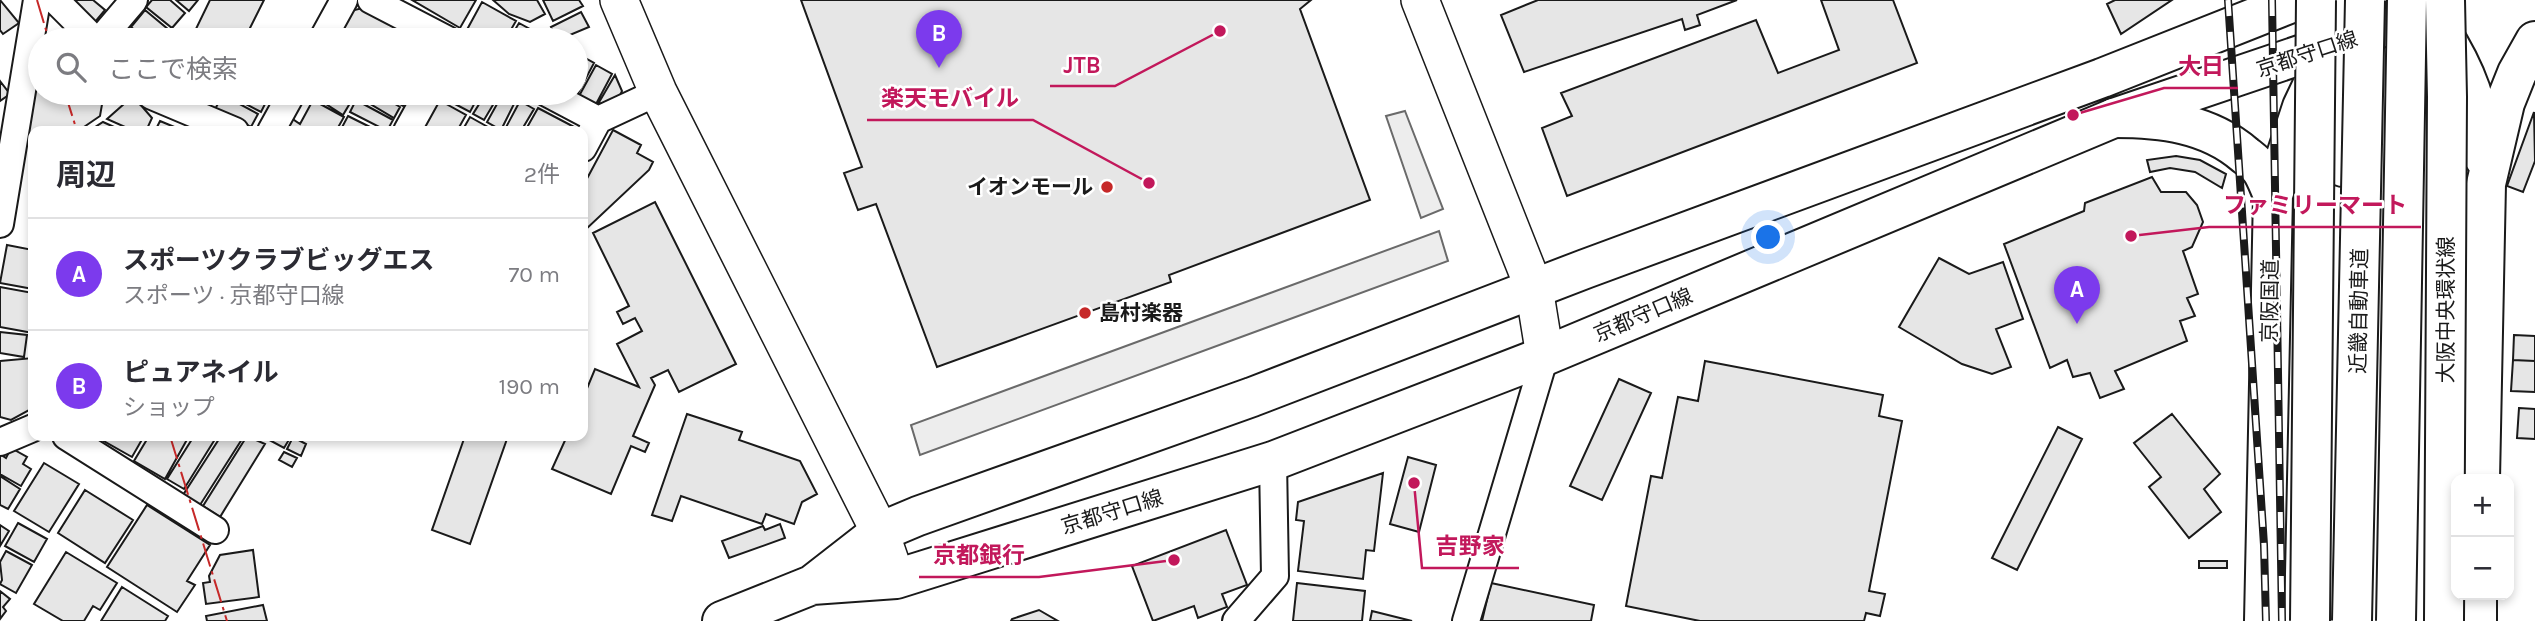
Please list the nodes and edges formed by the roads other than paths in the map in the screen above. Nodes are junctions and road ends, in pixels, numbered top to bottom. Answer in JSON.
{"nodes":[{"id":1,"x":37,"y":0,"type":"edge"},
{"id":2,"x":55,"y":0,"type":"edge"},
{"id":3,"x":134,"y":0,"type":"edge"},
{"id":4,"x":344,"y":0,"type":"edge"},
{"id":5,"x":371,"y":0,"type":"edge"},
{"id":6,"x":619,"y":0,"type":"edge"},
{"id":7,"x":1420,"y":0,"type":"edge"},
{"id":8,"x":2230,"y":0,"type":"edge"},
{"id":9,"x":2299,"y":0,"type":"edge"},
{"id":10,"x":2379,"y":10,"type":"edge"},
{"id":11,"x":32,"y":28,"type":"edge"},
{"id":12,"x":83,"y":28,"type":"edge"},
{"id":13,"x":110,"y":28,"type":"edge"},
{"id":14,"x":329,"y":28,"type":"edge"},
{"id":15,"x":425,"y":28,"type":"edge"},
{"id":16,"x":2535,"y":41,"type":"edge"},
{"id":17,"x":28,"y":48,"type":"edge"},
{"id":18,"x":2102,"y":78,"type":"junction"},
{"id":19,"x":658,"y":92,"type":"junction"},
{"id":20,"x":173,"y":105,"type":"edge"},
{"id":21,"x":285,"y":105,"type":"edge"},
{"id":22,"x":421,"y":105,"type":"edge"},
{"id":23,"x":570,"y":105,"type":"edge"},
{"id":24,"x":2114,"y":118,"type":"junction"},
{"id":25,"x":598,"y":120,"type":"junction"},
{"id":26,"x":223,"y":126,"type":"edge"},
{"id":27,"x":274,"y":126,"type":"edge"},
{"id":28,"x":410,"y":126,"type":"edge"},
{"id":29,"x":588,"y":139,"type":"edge"},
{"id":30,"x":3,"y":183,"type":"edge"},
{"id":31,"x":2487,"y":184,"type":"junction"},
{"id":32,"x":2273,"y":195,"type":"junction"},
{"id":33,"x":0,"y":224,"type":"edge"},
{"id":34,"x":1534,"y":288,"type":"junction"},
{"id":35,"x":1545,"y":356,"type":"junction"},
{"id":36,"x":28,"y":430,"type":"edge"},
{"id":37,"x":74,"y":441,"type":"edge"},
{"id":38,"x":0,"y":442,"type":"edge"},
{"id":39,"x":1273,"y":461,"type":"junction"},
{"id":40,"x":2480,"y":474,"type":"edge"},
{"id":41,"x":215,"y":530,"type":"dead end"},
{"id":42,"x":880,"y":532,"type":"junction"},
{"id":43,"x":896,"y":579,"type":"junction"},
{"id":44,"x":812,"y":584,"type":"junction"},
{"id":45,"x":2477,"y":600,"type":"edge"},
{"id":46,"x":722,"y":621,"type":"edge"},
{"id":47,"x":1236,"y":621,"type":"edge"},
{"id":48,"x":1466,"y":621,"type":"edge"},
{"id":49,"x":2264,"y":621,"type":"edge"},
{"id":50,"x":2310,"y":621,"type":"edge"},
{"id":51,"x":2335,"y":621,"type":"edge"},
{"id":52,"x":2352,"y":621,"type":"edge"},
{"id":53,"x":2396,"y":621,"type":"edge"},
{"id":54,"x":2416,"y":621,"type":"edge"},
{"id":55,"x":2444,"y":621,"type":"edge"},
{"id":56,"x":2477,"y":621,"type":"edge"}],
"edges":[{"from":1,"to":11,"type":"street"},
{"from":2,"to":12,"type":"street"},
{"from":3,"to":13,"type":"street"},
{"from":4,"to":14,"type":"street"},
{"from":5,"to":15,"type":"street"},
{"from":6,"to":19,"type":"street"},
{"from":7,"to":34,"type":"street"},
{"from":8,"to":18,"type":"main road"},
{"from":9,"to":18,"type":"main road","name":"京都守口線"},
{"from":10,"to":24,"type":"main road","name":"京都守口線"},
{"from":10,"to":31,"type":"main road"},
{"from":10,"to":32,"type":"main road","name":"京阪国道"},
{"from":10,"to":50,"type":"main road","bridge":true},
{"from":10,"to":51,"type":"main road"},
{"from":10,"to":52,"type":"main road","name":"近畿自動車道","bridge":true},
{"from":10,"to":53,"type":"main road","name":"近畿自動車道","bridge":true},
{"from":10,"to":54,"type":"main road"},
{"from":10,"to":55,"type":"main road","name":"大阪中央環状線","bridge":true},
{"from":16,"to":31,"type":"main road"},
{"from":17,"to":30,"type":"street"},
{"from":18,"to":34,"type":"main road","name":"京都守口線"},
{"from":19,"to":25,"type":"street"},
{"from":19,"to":42,"type":"street"},
{"from":20,"to":26,"type":"street"},
{"from":21,"to":27,"type":"street"},
{"from":22,"to":28,"type":"street"},
{"from":23,"to":25,"type":"street"},
{"from":24,"to":32,"type":"main road"},
{"from":24,"to":35,"type":"main road","name":"京都守口線"},
{"from":25,"to":29,"type":"street"},
{"from":30,"to":33,"type":"street"},
{"from":31,"to":40,"type":"main road"},
{"from":32,"to":49,"type":"main road","name":"京阪国道"},
{"from":34,"to":35,"type":"street"},
{"from":34,"to":42,"type":"main road","name":"京都守口線"},
{"from":35,"to":39,"type":"main road","name":"京都守口線"},
{"from":35,"to":48,"type":"street"},
{"from":36,"to":38,"type":"street"},
{"from":37,"to":41,"type":"street"},
{"from":39,"to":43,"type":"main road","name":"京都守口線"},
{"from":39,"to":47,"type":"street"},
{"from":42,"to":43,"type":"street"},
{"from":42,"to":44,"type":"main road","name":"京都守口線"},
{"from":43,"to":44,"type":"main road","name":"京都守口線"},
{"from":44,"to":46,"type":"main road","name":"京都守口線"},
{"from":45,"to":56,"type":"main road"}]}
